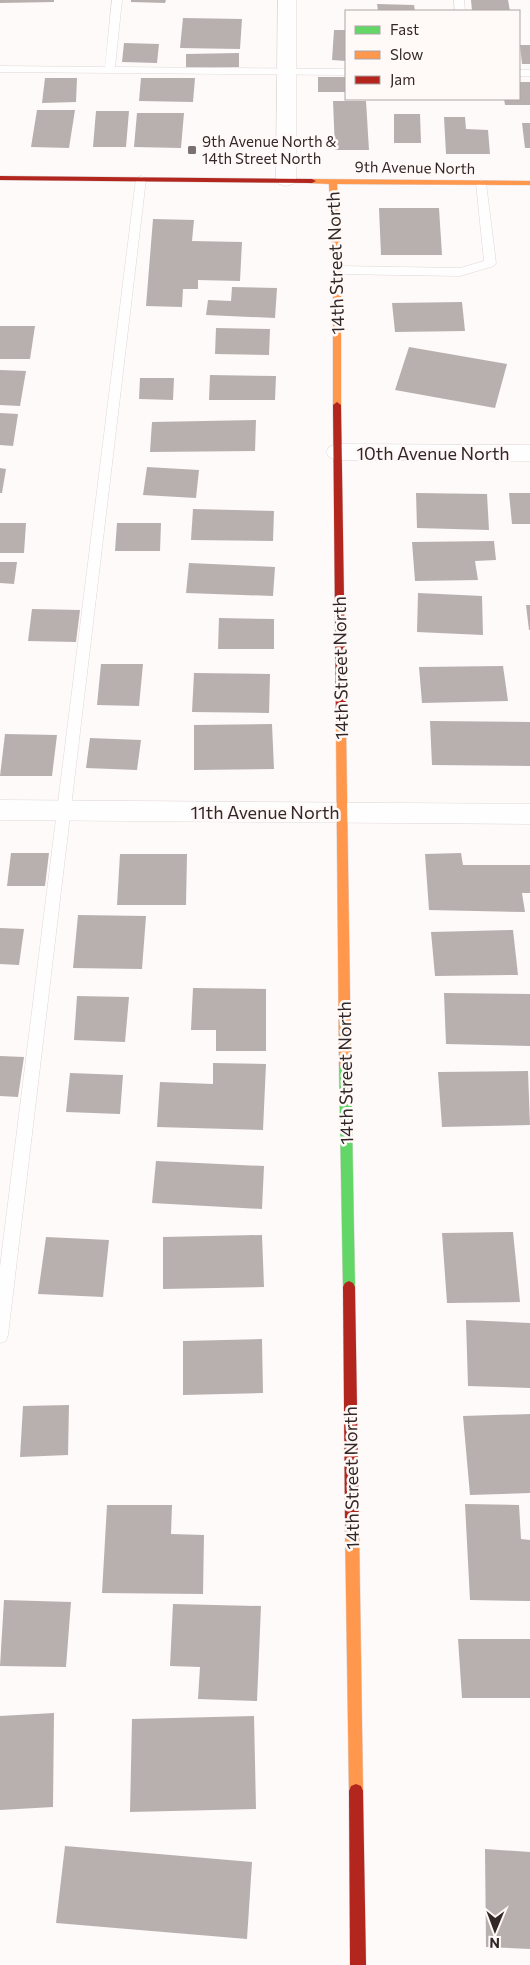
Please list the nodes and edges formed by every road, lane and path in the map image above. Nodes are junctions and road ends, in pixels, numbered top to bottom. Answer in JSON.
{"nodes":[{"id":1,"x":117,"y":0,"type":"edge"},
{"id":2,"x":287,"y":0,"type":"edge"},
{"id":3,"x":0,"y":69,"type":"edge"},
{"id":4,"x":110,"y":70,"type":"junction"},
{"id":5,"x":287,"y":71,"type":"junction"},
{"id":6,"x":345,"y":72,"type":"edge"},
{"id":7,"x":0,"y":178,"type":"edge"},
{"id":8,"x":141,"y":179,"type":"junction"},
{"id":9,"x":286,"y":180,"type":"junction"},
{"id":10,"x":333,"y":180,"type":"junction"},
{"id":11,"x":530,"y":183,"type":"edge"},
{"id":12,"x":481,"y":184,"type":"junction"},
{"id":13,"x":337,"y":270,"type":"junction"},
{"id":14,"x":337,"y":452,"type":"junction"},
{"id":15,"x":530,"y":453,"type":"edge"},
{"id":16,"x":0,"y":810,"type":"edge"},
{"id":17,"x":64,"y":810,"type":"junction"},
{"id":18,"x":342,"y":812,"type":"junction"},
{"id":19,"x":530,"y":814,"type":"edge"},
{"id":20,"x":0,"y":1335,"type":"edge"},
{"id":21,"x":358,"y":1965,"type":"edge"}],
"edges":[{"from":1,"to":4,"type":"lane"},
{"from":2,"to":5,"type":"street"},
{"from":3,"to":4,"type":"lane"},
{"from":4,"to":5,"type":"lane"},
{"from":5,"to":6,"type":"lane"},
{"from":5,"to":9,"type":"street"},
{"from":7,"to":8,"type":"street","name":"9th Avenue North"},
{"from":8,"to":9,"type":"street","name":"9th Avenue North"},
{"from":8,"to":17,"type":"lane"},
{"from":9,"to":10,"type":"street","name":"9th Avenue North"},
{"from":10,"to":12,"type":"street","name":"9th Avenue North"},
{"from":10,"to":13,"type":"street","name":"14th Street North"},
{"from":11,"to":12,"type":"street","name":"9th Avenue North"},
{"from":12,"to":13,"type":"lane"},
{"from":13,"to":14,"type":"street","name":"14th Street North"},
{"from":14,"to":15,"type":"street","name":"10th Avenue North"},
{"from":14,"to":18,"type":"street","name":"14th Street North"},
{"from":16,"to":17,"type":"street","name":"11th Avenue North"},
{"from":17,"to":18,"type":"street","name":"11th Avenue North"},
{"from":17,"to":20,"type":"lane"},
{"from":18,"to":19,"type":"street","name":"11th Avenue North"},
{"from":18,"to":21,"type":"street","name":"14th Street North"}]}
